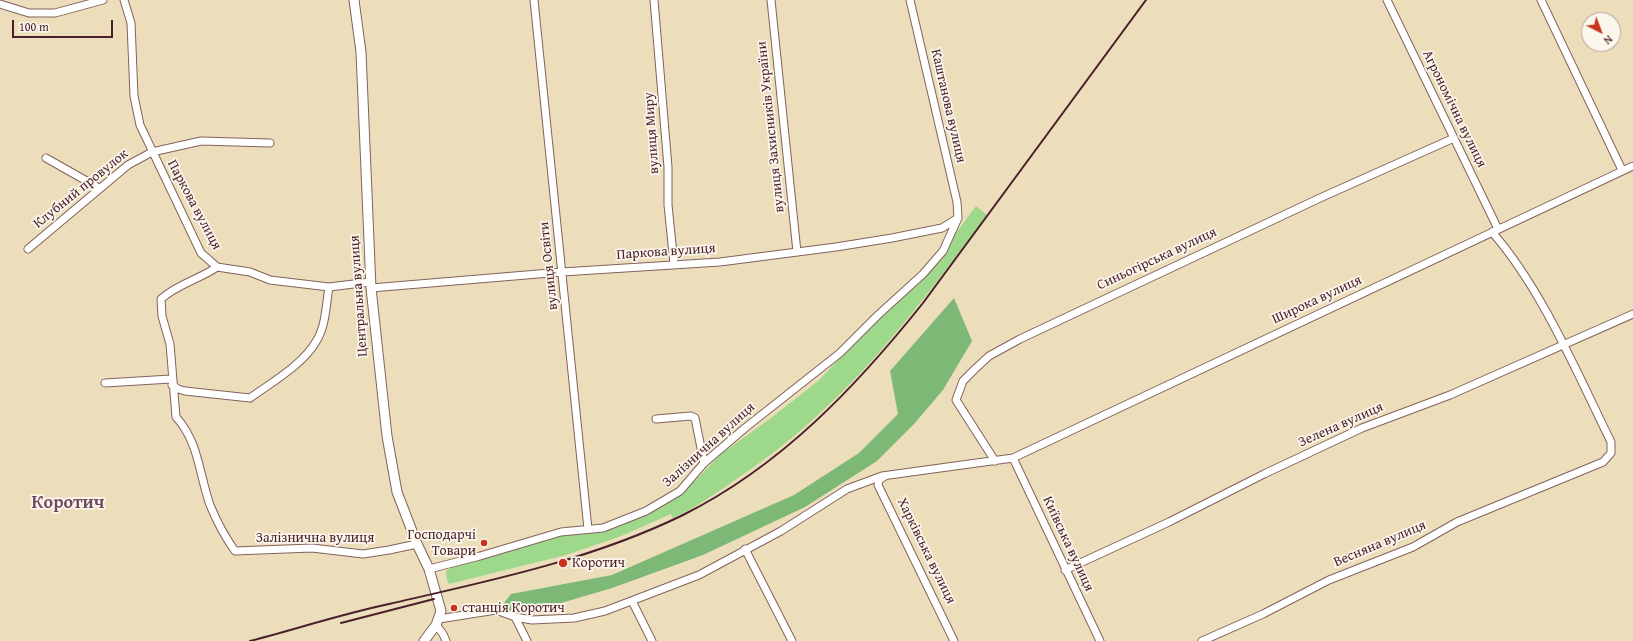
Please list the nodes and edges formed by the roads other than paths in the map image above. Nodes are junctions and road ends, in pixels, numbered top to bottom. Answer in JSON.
{"nodes":[{"id":1,"x":103,"y":0,"type":"edge"},
{"id":2,"x":124,"y":0,"type":"edge"},
{"id":3,"x":354,"y":0,"type":"edge"},
{"id":4,"x":534,"y":0,"type":"edge"},
{"id":5,"x":654,"y":0,"type":"edge"},
{"id":6,"x":771,"y":0,"type":"edge"},
{"id":7,"x":910,"y":0,"type":"edge"},
{"id":8,"x":1387,"y":0,"type":"edge"},
{"id":9,"x":1541,"y":0,"type":"edge"},
{"id":10,"x":0,"y":4,"type":"edge"},
{"id":11,"x":1454,"y":138,"type":"junction"},
{"id":12,"x":270,"y":143,"type":"dead end"},
{"id":13,"x":152,"y":152,"type":"junction"},
{"id":14,"x":46,"y":158,"type":"dead end"},
{"id":15,"x":1633,"y":166,"type":"edge"},
{"id":16,"x":1622,"y":170,"type":"junction"},
{"id":17,"x":98,"y":188,"type":"junction"},
{"id":18,"x":958,"y":218,"type":"junction"},
{"id":19,"x":1495,"y":230,"type":"junction"},
{"id":20,"x":28,"y":249,"type":"dead end"},
{"id":21,"x":797,"y":252,"type":"junction"},
{"id":22,"x":674,"y":264,"type":"junction"},
{"id":23,"x":217,"y":267,"type":"junction"},
{"id":24,"x":562,"y":272,"type":"junction"},
{"id":25,"x":371,"y":286,"type":"junction"},
{"id":26,"x":329,"y":287,"type":"junction"},
{"id":27,"x":1633,"y":314,"type":"edge"},
{"id":28,"x":1563,"y":345,"type":"junction"},
{"id":29,"x":172,"y":382,"type":"junction"},
{"id":30,"x":105,"y":383,"type":"dead end"},
{"id":31,"x":656,"y":419,"type":"dead end"},
{"id":32,"x":1611,"y":453,"type":"joint"},
{"id":33,"x":1013,"y":458,"type":"junction"},
{"id":34,"x":995,"y":461,"type":"junction"},
{"id":35,"x":704,"y":463,"type":"junction"},
{"id":36,"x":886,"y":475,"type":"junction"},
{"id":37,"x":588,"y":530,"type":"junction"},
{"id":38,"x":417,"y":544,"type":"junction"},
{"id":39,"x":745,"y":550,"type":"junction"},
{"id":40,"x":429,"y":569,"type":"junction"},
{"id":41,"x":1065,"y":570,"type":"junction"},
{"id":42,"x":632,"y":601,"type":"junction"},
{"id":43,"x":515,"y":617,"type":"junction"},
{"id":44,"x":437,"y":622,"type":"junction"},
{"id":45,"x":424,"y":641,"type":"edge"},
{"id":46,"x":446,"y":641,"type":"edge"},
{"id":47,"x":527,"y":641,"type":"edge"},
{"id":48,"x":652,"y":641,"type":"edge"},
{"id":49,"x":792,"y":641,"type":"edge"},
{"id":50,"x":954,"y":641,"type":"edge"},
{"id":51,"x":1100,"y":641,"type":"edge"},
{"id":52,"x":1202,"y":641,"type":"edge"}],
"edges":[{"from":1,"to":10,"type":"street"},
{"from":2,"to":13,"type":"street","name":"Паркова вулиця"},
{"from":3,"to":25,"type":"street","name":"Центральна вулиця"},
{"from":4,"to":24,"type":"street","name":"вулиця Освіти"},
{"from":5,"to":22,"type":"street","name":"вулиця Миру"},
{"from":6,"to":21,"type":"street","name":"вулиця Захисників України"},
{"from":7,"to":18,"type":"street","name":"Каштанова вулиця"},
{"from":8,"to":11,"type":"street","name":"Агрономічна вулиця"},
{"from":9,"to":16,"type":"street"},
{"from":11,"to":19,"type":"street","name":"Агрономічна вулиця"},
{"from":11,"to":34,"type":"street","name":"Синьогірська вулиця"},
{"from":12,"to":13,"type":"street","name":"Клубний провулок"},
{"from":13,"to":17,"type":"street","name":"Клубний провулок"},
{"from":13,"to":23,"type":"street","name":"Паркова вулиця"},
{"from":14,"to":17,"type":"street"},
{"from":15,"to":16,"type":"street","name":"Широка вулиця"},
{"from":16,"to":19,"type":"street","name":"Широка вулиця"},
{"from":17,"to":20,"type":"street","name":"Клубний провулок"},
{"from":18,"to":21,"type":"street","name":"Паркова вулиця"},
{"from":18,"to":35,"type":"street","name":"Залізнична вулиця"},
{"from":19,"to":28,"type":"street","name":"Агрономічна вулиця"},
{"from":19,"to":33,"type":"street","name":"Широка вулиця"},
{"from":21,"to":22,"type":"street","name":"Паркова вулиця"},
{"from":22,"to":24,"type":"street","name":"Паркова вулиця"},
{"from":23,"to":26,"type":"street","name":"Паркова вулиця"},
{"from":23,"to":29,"type":"street"},
{"from":24,"to":25,"type":"street","name":"Паркова вулиця"},
{"from":24,"to":37,"type":"street","name":"вулиця Освіти"},
{"from":25,"to":26,"type":"street","name":"Паркова вулиця"},
{"from":25,"to":38,"type":"street","name":"Центральна вулиця"},
{"from":26,"to":29,"type":"street"},
{"from":27,"to":28,"type":"street","name":"Зелена вулиця"},
{"from":28,"to":32,"type":"street","name":"Агрономічна вулиця"},
{"from":28,"to":41,"type":"street","name":"Зелена вулиця"},
{"from":29,"to":30,"type":"street"},
{"from":29,"to":38,"type":"street","name":"Залізнична вулиця"},
{"from":31,"to":35,"type":"street"},
{"from":32,"to":52,"type":"street","name":"Весняна вулиця"},
{"from":33,"to":34,"type":"street","name":"Широка вулиця"},
{"from":33,"to":41,"type":"street","name":"Київська вулиця"},
{"from":34,"to":36,"type":"street","name":"Широка вулиця"},
{"from":35,"to":37,"type":"street","name":"Залізнична вулиця"},
{"from":36,"to":39,"type":"street","name":"Широка вулиця"},
{"from":36,"to":50,"type":"street","name":"Харківська вулиця"},
{"from":37,"to":40,"type":"street","name":"Залізнична вулиця"},
{"from":38,"to":40,"type":"street","name":"Центральна вулиця"},
{"from":39,"to":42,"type":"street","name":"Широка вулиця"},
{"from":39,"to":49,"type":"street"},
{"from":40,"to":44,"type":"street","name":"Центральна вулиця"},
{"from":41,"to":51,"type":"street","name":"Київська вулиця"},
{"from":42,"to":43,"type":"street","name":"Широка вулиця"},
{"from":42,"to":48,"type":"street"},
{"from":43,"to":44,"type":"street","name":"Широка вулиця"},
{"from":43,"to":47,"type":"street"},
{"from":44,"to":45,"type":"street"},
{"from":44,"to":46,"type":"street"}]}
